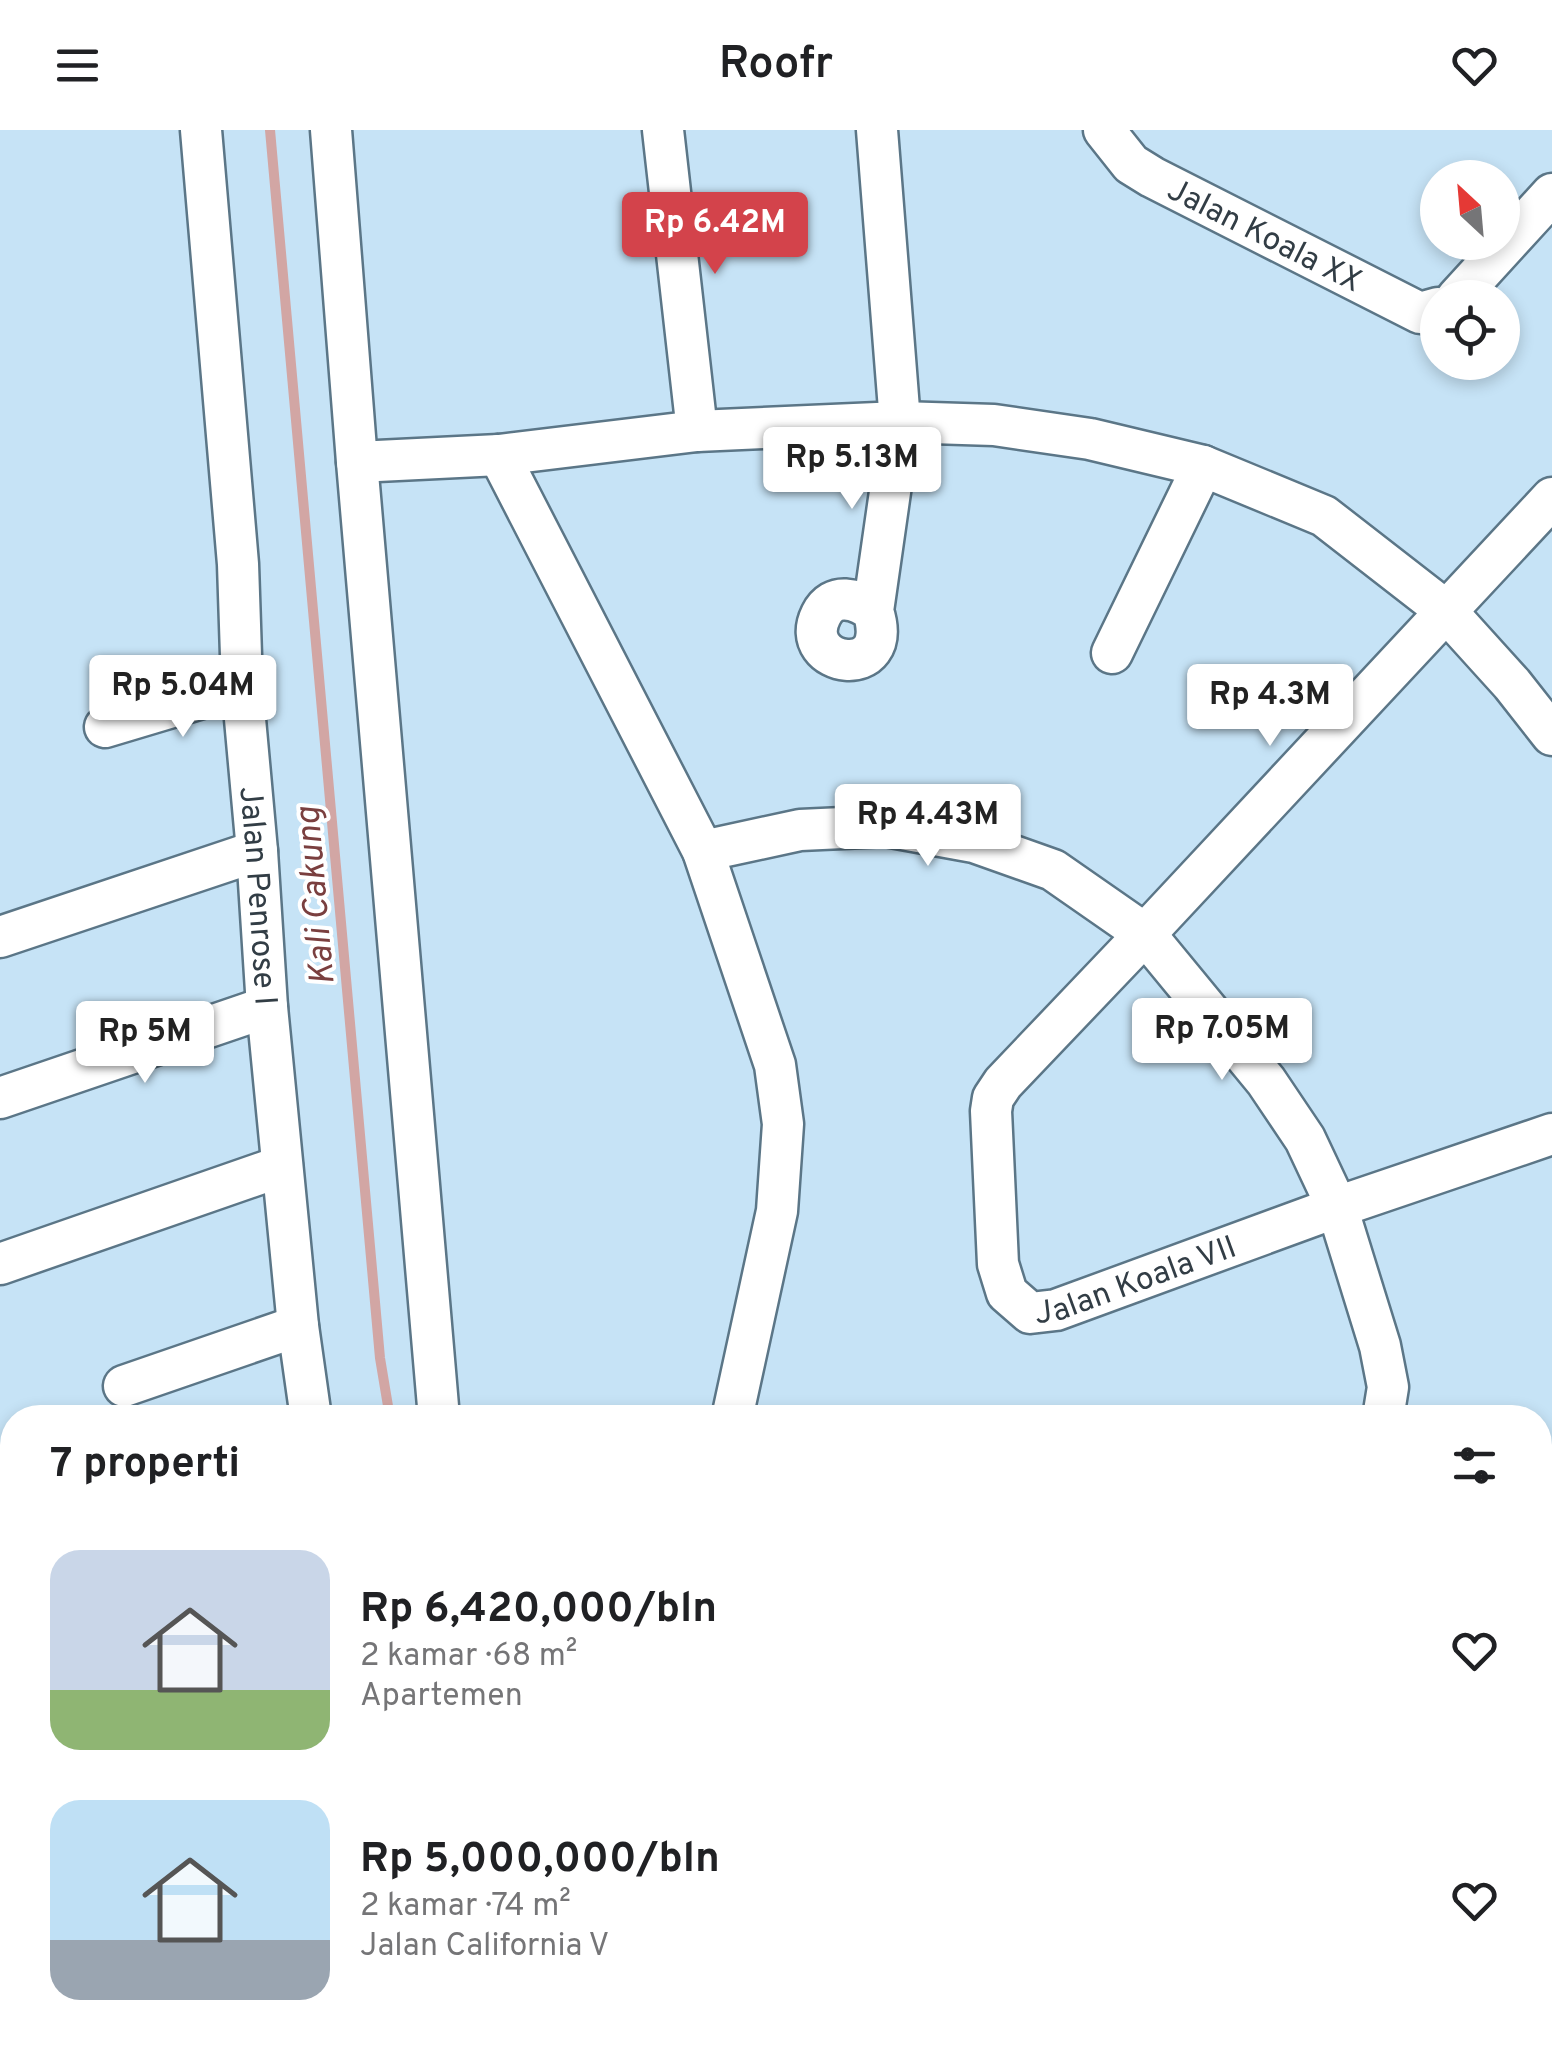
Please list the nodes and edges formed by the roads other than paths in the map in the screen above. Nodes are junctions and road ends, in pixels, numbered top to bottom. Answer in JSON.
{"nodes":[{"id":1,"x":202,"y":130,"type":"edge"},
{"id":2,"x":331,"y":130,"type":"edge"},
{"id":3,"x":663,"y":130,"type":"edge"},
{"id":4,"x":877,"y":130,"type":"edge"},
{"id":5,"x":1106,"y":133,"type":"edge"},
{"id":6,"x":1552,"y":194,"type":"edge"},
{"id":7,"x":1473,"y":280,"type":"edge"},
{"id":8,"x":1420,"y":313,"type":"edge"},
{"id":9,"x":900,"y":422,"type":"junction"},
{"id":10,"x":697,"y":431,"type":"junction"},
{"id":11,"x":498,"y":455,"type":"junction"},
{"id":12,"x":357,"y":462,"type":"junction"},
{"id":13,"x":1203,"y":466,"type":"junction"},
{"id":14,"x":1552,"y":498,"type":"edge"},
{"id":15,"x":1445,"y":610,"type":"junction"},
{"id":16,"x":873,"y":611,"type":"dead end"},
{"id":17,"x":1112,"y":654,"type":"dead end"},
{"id":18,"x":242,"y":686,"type":"junction"},
{"id":19,"x":105,"y":726,"type":"dead end"},
{"id":20,"x":1552,"y":735,"type":"edge"},
{"id":21,"x":702,"y":850,"type":"junction"},
{"id":22,"x":257,"y":851,"type":"junction"},
{"id":23,"x":1146,"y":934,"type":"junction"},
{"id":24,"x":0,"y":936,"type":"edge"},
{"id":25,"x":267,"y":1008,"type":"junction"},
{"id":26,"x":0,"y":1098,"type":"edge"},
{"id":27,"x":1552,"y":1134,"type":"edge"},
{"id":28,"x":282,"y":1166,"type":"junction"},
{"id":29,"x":1337,"y":1207,"type":"junction"},
{"id":30,"x":0,"y":1264,"type":"edge"},
{"id":31,"x":298,"y":1326,"type":"junction"},
{"id":32,"x":124,"y":1386,"type":"dead end"},
{"id":33,"x":309,"y":1405,"type":"edge"},
{"id":34,"x":438,"y":1405,"type":"edge"},
{"id":35,"x":735,"y":1405,"type":"edge"},
{"id":36,"x":1385,"y":1405,"type":"edge"}],
"edges":[{"from":1,"to":18,"type":"street","name":"Jalan Penrose I"},
{"from":2,"to":12,"type":"street"},
{"from":3,"to":10,"type":"street"},
{"from":4,"to":9,"type":"street"},
{"from":5,"to":8,"type":"street","name":"Jalan Koala XX"},
{"from":6,"to":7,"type":"street"},
{"from":9,"to":10,"type":"street"},
{"from":9,"to":13,"type":"street"},
{"from":9,"to":16,"type":"street"},
{"from":10,"to":11,"type":"street"},
{"from":11,"to":12,"type":"street"},
{"from":11,"to":21,"type":"street"},
{"from":12,"to":34,"type":"street"},
{"from":13,"to":15,"type":"street"},
{"from":13,"to":17,"type":"street"},
{"from":14,"to":15,"type":"street"},
{"from":15,"to":20,"type":"street"},
{"from":15,"to":23,"type":"street"},
{"from":18,"to":19,"type":"street"},
{"from":18,"to":22,"type":"street","name":"Jalan Penrose I"},
{"from":21,"to":23,"type":"street"},
{"from":21,"to":35,"type":"street"},
{"from":22,"to":24,"type":"street"},
{"from":22,"to":25,"type":"street","name":"Jalan Penrose I"},
{"from":23,"to":29,"type":"street"},
{"from":23,"to":29,"type":"street","name":"Jalan Koala VII"},
{"from":25,"to":26,"type":"street"},
{"from":25,"to":28,"type":"street","name":"Jalan Penrose I"},
{"from":27,"to":29,"type":"street","name":"Jalan Koala VII"},
{"from":28,"to":30,"type":"street"},
{"from":28,"to":31,"type":"street","name":"Jalan Penrose I"},
{"from":29,"to":36,"type":"street"},
{"from":31,"to":32,"type":"street"},
{"from":31,"to":33,"type":"street","name":"Jalan Penrose I"}]}
